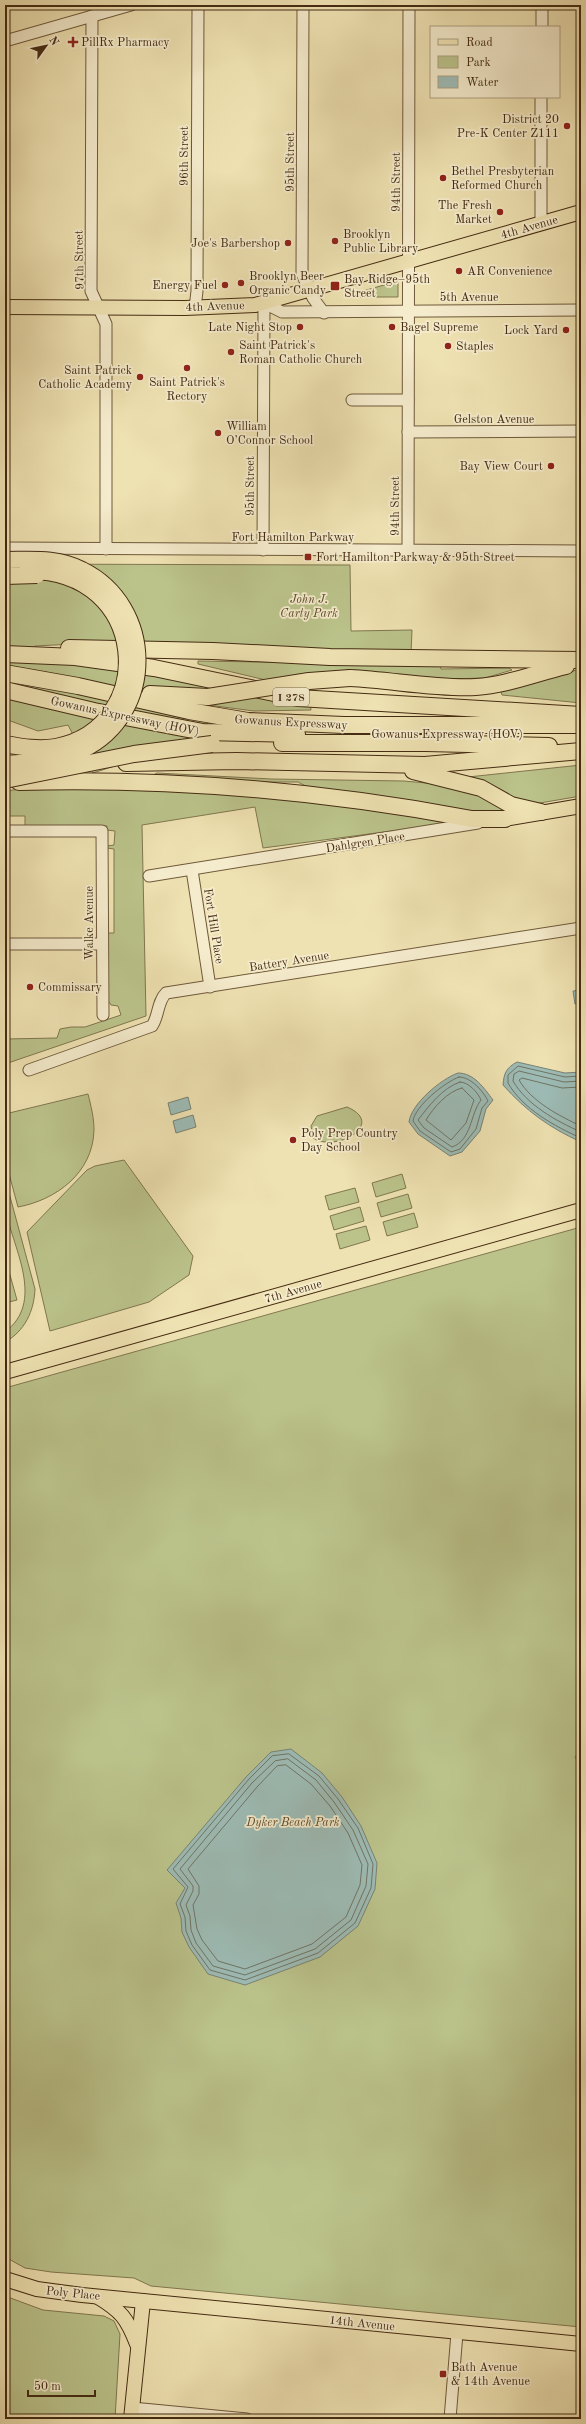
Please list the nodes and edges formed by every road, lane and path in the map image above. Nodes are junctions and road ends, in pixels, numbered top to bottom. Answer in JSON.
{"nodes":[{"id":1,"x":132,"y":5,"type":"edge"},
{"id":2,"x":198,"y":5,"type":"edge"},
{"id":3,"x":303,"y":5,"type":"edge"},
{"id":4,"x":409,"y":5,"type":"edge"},
{"id":5,"x":542,"y":5,"type":"edge"},
{"id":6,"x":107,"y":8,"type":"edge"},
{"id":7,"x":92,"y":16,"type":"junction"},
{"id":8,"x":542,"y":26,"type":"edge"},
{"id":9,"x":5,"y":41,"type":"edge"},
{"id":10,"x":541,"y":98,"type":"edge"},
{"id":11,"x":581,"y":212,"type":"edge"},
{"id":12,"x":540,"y":224,"type":"junction"},
{"id":13,"x":408,"y":261,"type":"junction"},
{"id":14,"x":308,"y":290,"type":"junction"},
{"id":15,"x":264,"y":303,"type":"junction"},
{"id":16,"x":5,"y":307,"type":"edge"},
{"id":17,"x":98,"y":307,"type":"junction"},
{"id":18,"x":195,"y":308,"type":"junction"},
{"id":19,"x":581,"y":310,"type":"edge"},
{"id":20,"x":409,"y":311,"type":"junction"},
{"id":21,"x":324,"y":312,"type":"junction"},
{"id":22,"x":352,"y":400,"type":"dead end"},
{"id":23,"x":408,"y":400,"type":"junction"},
{"id":24,"x":581,"y":431,"type":"edge"},
{"id":25,"x":408,"y":432,"type":"junction"},
{"id":26,"x":5,"y":548,"type":"edge"},
{"id":27,"x":106,"y":549,"type":"junction"},
{"id":28,"x":263,"y":550,"type":"junction"},
{"id":29,"x":408,"y":550,"type":"junction"},
{"id":30,"x":581,"y":551,"type":"edge"},
{"id":31,"x":5,"y":560,"type":"edge"},
{"id":32,"x":5,"y":564,"type":"edge"},
{"id":33,"x":5,"y":571,"type":"edge"},
{"id":34,"x":5,"y":576,"type":"edge"},
{"id":35,"x":5,"y":654,"type":"edge"},
{"id":36,"x":581,"y":661,"type":"edge"},
{"id":37,"x":8,"y":673,"type":"edge"},
{"id":38,"x":78,"y":686,"type":"junction"},
{"id":39,"x":5,"y":690,"type":"edge"},
{"id":40,"x":581,"y":715,"type":"edge"},
{"id":41,"x":581,"y":725,"type":"edge"},
{"id":42,"x":581,"y":735,"type":"edge"},
{"id":43,"x":5,"y":736,"type":"edge"},
{"id":44,"x":5,"y":744,"type":"edge"},
{"id":45,"x":581,"y":747,"type":"edge"},
{"id":46,"x":581,"y":751,"type":"edge"},
{"id":47,"x":5,"y":755,"type":"edge"},
{"id":48,"x":126,"y":763,"type":"dead end"},
{"id":49,"x":5,"y":764,"type":"edge"},
{"id":50,"x":362,"y":764,"type":"junction"},
{"id":51,"x":5,"y":781,"type":"edge"},
{"id":52,"x":581,"y":806,"type":"edge"},
{"id":53,"x":541,"y":812,"type":"junction"},
{"id":54,"x":505,"y":819,"type":"junction"},
{"id":55,"x":5,"y":831,"type":"edge"},
{"id":56,"x":192,"y":870,"type":"junction"},
{"id":57,"x":149,"y":876,"type":"dead end"},
{"id":58,"x":581,"y":928,"type":"edge"},
{"id":59,"x":5,"y":944,"type":"edge"},
{"id":60,"x":102,"y":944,"type":"junction"},
{"id":61,"x":210,"y":987,"type":"junction"},
{"id":62,"x":103,"y":1015,"type":"dead end"},
{"id":63,"x":29,"y":1070,"type":"dead end"},
{"id":64,"x":581,"y":1210,"type":"edge"},
{"id":65,"x":5,"y":1372,"type":"edge"},
{"id":66,"x":5,"y":2280,"type":"edge"},
{"id":67,"x":96,"y":2295,"type":"junction"},
{"id":68,"x":143,"y":2300,"type":"junction"},
{"id":69,"x":457,"y":2333,"type":"junction"},
{"id":70,"x":581,"y":2344,"type":"edge"},
{"id":71,"x":138,"y":2346,"type":"junction"},
{"id":72,"x":132,"y":2414,"type":"edge"},
{"id":73,"x":247,"y":2419,"type":"edge"},
{"id":74,"x":450,"y":2419,"type":"edge"}],
"edges":[{"from":1,"to":6,"type":"street"},
{"from":2,"to":18,"type":"street","name":"96th Street"},
{"from":3,"to":14,"type":"street","name":"95th Street"},
{"from":4,"to":13,"type":"street","name":"94th Street"},
{"from":5,"to":8,"type":"street"},
{"from":6,"to":7,"type":"street"},
{"from":7,"to":9,"type":"street"},
{"from":7,"to":17,"type":"street","name":"97th Street"},
{"from":10,"to":12,"type":"street"},
{"from":11,"to":12,"type":"main road","name":"4th Avenue"},
{"from":12,"to":13,"type":"main road","name":"4th Avenue"},
{"from":13,"to":14,"type":"main road","name":"4th Avenue"},
{"from":13,"to":20,"type":"street","name":"94th Street"},
{"from":14,"to":15,"type":"main road","name":"4th Avenue"},
{"from":14,"to":21,"type":"street","name":"95th Street"},
{"from":15,"to":18,"type":"main road","name":"4th Avenue"},
{"from":15,"to":21,"type":"street","name":"5th Avenue"},
{"from":15,"to":28,"type":"street","name":"95th Street"},
{"from":16,"to":17,"type":"main road","name":"4th Avenue"},
{"from":17,"to":18,"type":"main road","name":"4th Avenue"},
{"from":17,"to":27,"type":"street","name":"97th Street"},
{"from":19,"to":20,"type":"street","name":"5th Avenue"},
{"from":20,"to":21,"type":"street","name":"5th Avenue"},
{"from":20,"to":23,"type":"street","name":"94th Street"},
{"from":22,"to":23,"type":"street"},
{"from":23,"to":25,"type":"street","name":"94th Street"},
{"from":24,"to":25,"type":"street","name":"Gelston Avenue"},
{"from":25,"to":29,"type":"street","name":"94th Street"},
{"from":26,"to":27,"type":"street","name":"Fort Hamilton Parkway"},
{"from":27,"to":28,"type":"street","name":"Fort Hamilton Parkway"},
{"from":28,"to":29,"type":"street","name":"Fort Hamilton Parkway"},
{"from":29,"to":30,"type":"street","name":"Fort Hamilton Parkway"},
{"from":31,"to":49,"type":"highway","bridge":true},
{"from":32,"to":47,"type":"highway"},
{"from":33,"to":44,"type":"highway","bridge":true},
{"from":34,"to":43,"type":"highway","bridge":true},
{"from":35,"to":36,"type":"highway"},
{"from":35,"to":40,"type":"highway","name":"Gowanus Expressway","number":"I 278"},
{"from":36,"to":38,"type":"highway","bridge":true},
{"from":37,"to":38,"type":"highway","name":"Gowanus Expressway","number":"I 278"},
{"from":38,"to":41,"type":"highway","name":"Gowanus Expressway","number":"I 278"},
{"from":39,"to":42,"type":"highway","name":"Gowanus Expressway (HOV)","bridge":true},
{"from":45,"to":51,"type":"highway","name":"Gowanus Expressway","bridge":true},
{"from":46,"to":50,"type":"highway"},
{"from":48,"to":50,"type":"highway"},
{"from":50,"to":53,"type":"highway"},
{"from":51,"to":54,"type":"highway"},
{"from":52,"to":53,"type":"main road","name":"Dahlgren Place"},
{"from":53,"to":54,"type":"main road","name":"Dahlgren Place"},
{"from":54,"to":56,"type":"street","name":"Dahlgren Place"},
{"from":55,"to":60,"type":"street","name":"Walke Avenue"},
{"from":56,"to":57,"type":"street","name":"Dahlgren Place"},
{"from":56,"to":61,"type":"street","name":"Fort Hill Place"},
{"from":58,"to":61,"type":"street","name":"Battery Avenue"},
{"from":59,"to":60,"type":"street"},
{"from":60,"to":62,"type":"street","name":"Walke Avenue"},
{"from":61,"to":63,"type":"street","name":"Battery Avenue"},
{"from":64,"to":65,"type":"main road","name":"7th Avenue"},
{"from":66,"to":67,"type":"main road","name":"Poly Place"},
{"from":67,"to":68,"type":"main road","name":"Poly Place"},
{"from":67,"to":71,"type":"main road"},
{"from":68,"to":69,"type":"main road","name":"14th Avenue"},
{"from":68,"to":71,"type":"main road"},
{"from":69,"to":70,"type":"main road","name":"14th Avenue"},
{"from":69,"to":74,"type":"street"},
{"from":71,"to":72,"type":"main road"},
{"from":72,"to":73,"type":"street"}]}
